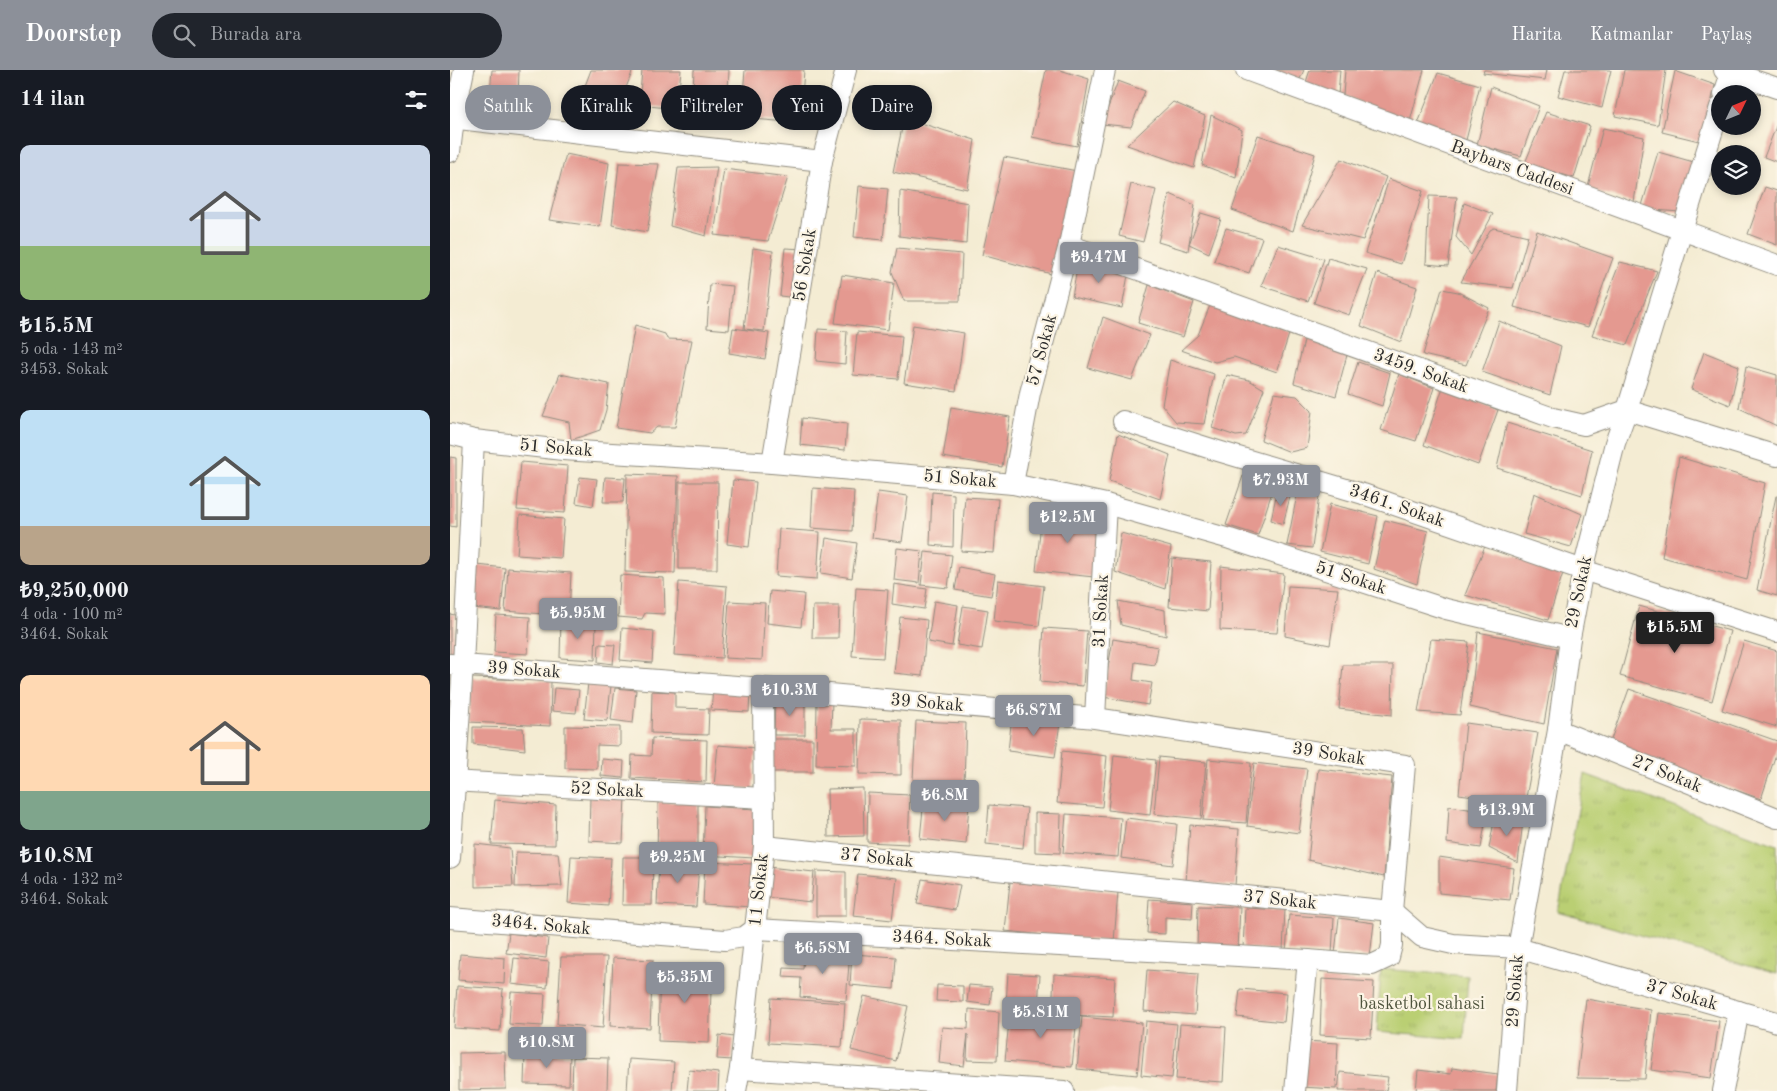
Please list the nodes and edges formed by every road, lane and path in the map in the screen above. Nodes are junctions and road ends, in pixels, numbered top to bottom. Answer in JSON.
{"nodes":[{"id":1,"x":464,"y":70,"type":"edge"},
{"id":2,"x":846,"y":70,"type":"edge"},
{"id":3,"x":1105,"y":70,"type":"edge"},
{"id":4,"x":1246,"y":70,"type":"edge"},
{"id":5,"x":1729,"y":71,"type":"edge"},
{"id":6,"x":1726,"y":85,"type":"edge"},
{"id":7,"x":1777,"y":88,"type":"edge"},
{"id":8,"x":452,"y":119,"type":"edge"},
{"id":9,"x":1711,"y":135,"type":"edge"},
{"id":10,"x":450,"y":152,"type":"edge"},
{"id":11,"x":822,"y":162,"type":"junction"},
{"id":12,"x":1681,"y":230,"type":"junction"},
{"id":13,"x":1069,"y":245,"type":"junction"},
{"id":14,"x":1777,"y":264,"type":"edge"},
{"id":15,"x":1627,"y":410,"type":"junction"},
{"id":16,"x":1123,"y":421,"type":"dead end"},
{"id":17,"x":450,"y":434,"type":"edge"},
{"id":18,"x":474,"y":440,"type":"junction"},
{"id":19,"x":1777,"y":456,"type":"edge"},
{"id":20,"x":772,"y":463,"type":"junction"},
{"id":21,"x":1013,"y":484,"type":"junction"},
{"id":22,"x":1106,"y":504,"type":"junction"},
{"id":23,"x":1583,"y":570,"type":"junction"},
{"id":24,"x":1777,"y":632,"type":"edge"},
{"id":25,"x":1570,"y":638,"type":"junction"},
{"id":26,"x":456,"y":665,"type":"edge"},
{"id":27,"x":763,"y":688,"type":"junction"},
{"id":28,"x":1095,"y":718,"type":"junction"},
{"id":29,"x":1558,"y":730,"type":"junction"},
{"id":30,"x":452,"y":781,"type":"edge"},
{"id":31,"x":764,"y":798,"type":"junction"},
{"id":32,"x":1777,"y":818,"type":"edge"},
{"id":33,"x":764,"y":846,"type":"junction"},
{"id":34,"x":450,"y":858,"type":"edge"},
{"id":35,"x":1392,"y":911,"type":"junction"},
{"id":36,"x":450,"y":918,"type":"edge"},
{"id":37,"x":755,"y":929,"type":"junction"},
{"id":38,"x":1518,"y":948,"type":"junction"},
{"id":39,"x":1308,"y":960,"type":"junction"},
{"id":40,"x":1739,"y":1011,"type":"junction"},
{"id":41,"x":1777,"y":1022,"type":"edge"},
{"id":42,"x":740,"y":1069,"type":"junction"},
{"id":43,"x":736,"y":1091,"type":"edge"},
{"id":44,"x":1064,"y":1091,"type":"edge"},
{"id":45,"x":1295,"y":1091,"type":"edge"},
{"id":46,"x":1507,"y":1091,"type":"edge"},
{"id":47,"x":1724,"y":1091,"type":"edge"}],
"edges":[{"from":1,"to":8,"type":"street"},
{"from":2,"to":11,"type":"street","name":"56 Sokak"},
{"from":3,"to":13,"type":"street","name":"57 Sokak"},
{"from":4,"to":12,"type":"street","name":"Baybars Caddesi"},
{"from":5,"to":6,"type":"street"},
{"from":5,"to":7,"type":"street"},
{"from":8,"to":10,"type":"street"},
{"from":8,"to":11,"type":"street"},
{"from":9,"to":12,"type":"street","name":"29 Sokak"},
{"from":11,"to":20,"type":"street","name":"56 Sokak"},
{"from":12,"to":14,"type":"street","name":"Baybars Caddesi"},
{"from":12,"to":15,"type":"street","name":"29 Sokak"},
{"from":13,"to":15,"type":"street","name":"3459. Sokak"},
{"from":13,"to":21,"type":"street","name":"57 Sokak"},
{"from":15,"to":19,"type":"street"},
{"from":15,"to":23,"type":"street","name":"29 Sokak"},
{"from":16,"to":23,"type":"street","name":"3461. Sokak"},
{"from":17,"to":18,"type":"street","name":"51 Sokak"},
{"from":18,"to":20,"type":"street","name":"51 Sokak"},
{"from":18,"to":26,"type":"street"},
{"from":20,"to":21,"type":"street","name":"51 Sokak"},
{"from":21,"to":22,"type":"street","name":"51 Sokak"},
{"from":22,"to":25,"type":"street","name":"51 Sokak"},
{"from":22,"to":28,"type":"street","name":"31 Sokak"},
{"from":23,"to":24,"type":"street","name":"3461. Sokak"},
{"from":23,"to":25,"type":"street","name":"29 Sokak"},
{"from":25,"to":29,"type":"street","name":"29 Sokak"},
{"from":26,"to":27,"type":"street","name":"39 Sokak"},
{"from":26,"to":30,"type":"street"},
{"from":27,"to":28,"type":"street","name":"39 Sokak"},
{"from":27,"to":31,"type":"street","name":"11 Sokak"},
{"from":28,"to":35,"type":"street","name":"39 Sokak"},
{"from":29,"to":32,"type":"street","name":"27 Sokak"},
{"from":29,"to":38,"type":"street","name":"29 Sokak"},
{"from":30,"to":31,"type":"street","name":"52 Sokak"},
{"from":30,"to":34,"type":"street"},
{"from":31,"to":33,"type":"street","name":"11 Sokak"},
{"from":33,"to":35,"type":"street","name":"37 Sokak"},
{"from":33,"to":37,"type":"street","name":"11 Sokak"},
{"from":35,"to":38,"type":"street","name":"37 Sokak"},
{"from":35,"to":39,"type":"street","name":"3464. Sokak"},
{"from":36,"to":37,"type":"street","name":"3464. Sokak"},
{"from":37,"to":39,"type":"street","name":"3464. Sokak"},
{"from":37,"to":42,"type":"street","name":"11 Sokak"},
{"from":38,"to":40,"type":"street","name":"37 Sokak"},
{"from":38,"to":46,"type":"street","name":"29 Sokak"},
{"from":39,"to":45,"type":"street"},
{"from":40,"to":41,"type":"street","name":"37 Sokak"},
{"from":40,"to":47,"type":"street"},
{"from":42,"to":43,"type":"street","name":"11 Sokak"},
{"from":42,"to":44,"type":"street"}]}
